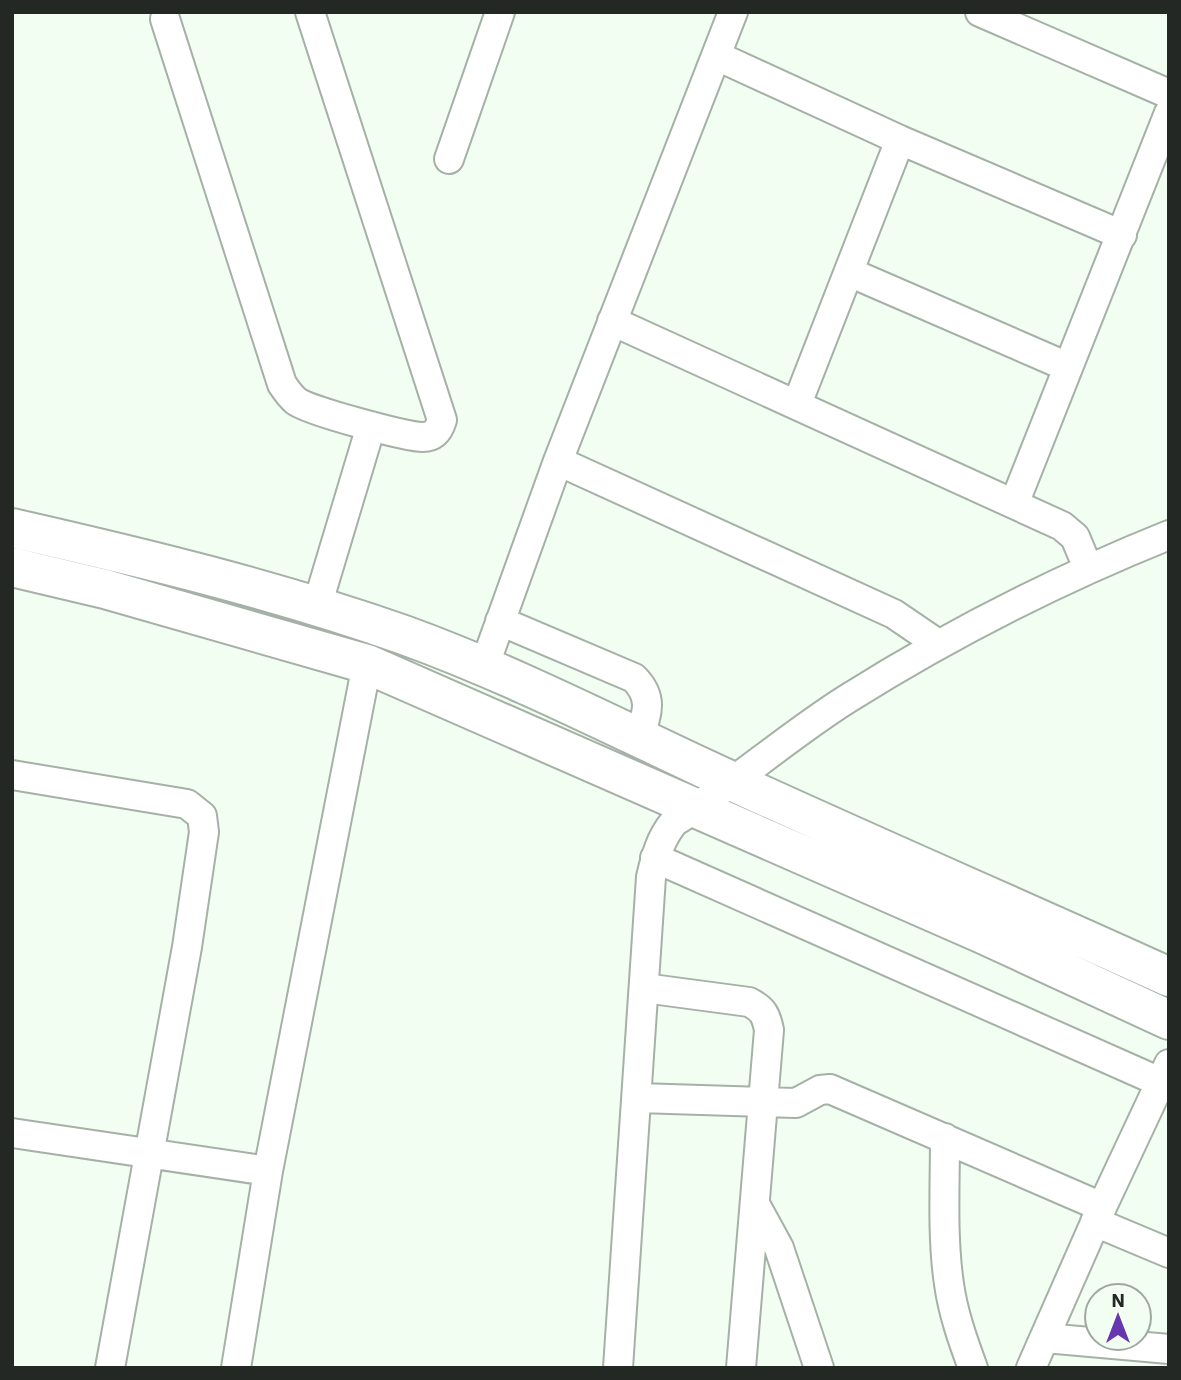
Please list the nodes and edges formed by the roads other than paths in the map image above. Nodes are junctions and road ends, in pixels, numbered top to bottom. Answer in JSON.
{"nodes":[{"id":1,"x":310,"y":12,"type":"edge"},
{"id":2,"x":500,"y":12,"type":"edge"},
{"id":3,"x":733,"y":12,"type":"edge"},
{"id":4,"x":980,"y":12,"type":"edge"},
{"id":5,"x":165,"y":19,"type":"dead end"},
{"id":6,"x":717,"y":56,"type":"junction"},
{"id":7,"x":1169,"y":94,"type":"edge"},
{"id":8,"x":1169,"y":113,"type":"edge"},
{"id":9,"x":900,"y":140,"type":"junction"},
{"id":10,"x":449,"y":159,"type":"dead end"},
{"id":11,"x":1122,"y":235,"type":"junction"},
{"id":12,"x":849,"y":272,"type":"junction"},
{"id":13,"x":612,"y":321,"type":"junction"},
{"id":14,"x":1068,"y":367,"type":"junction"},
{"id":15,"x":797,"y":404,"type":"junction"},
{"id":16,"x":371,"y":426,"type":"junction"},
{"id":17,"x":558,"y":461,"type":"junction"},
{"id":18,"x":1014,"y":503,"type":"junction"},
{"id":19,"x":12,"y":528,"type":"edge"},
{"id":20,"x":1169,"y":535,"type":"edge"},
{"id":21,"x":12,"y":567,"type":"edge"},
{"id":22,"x":1088,"y":568,"type":"junction"},
{"id":23,"x":317,"y":606,"type":"junction"},
{"id":24,"x":500,"y":621,"type":"junction"},
{"id":25,"x":938,"y":644,"type":"junction"},
{"id":26,"x":484,"y":667,"type":"junction"},
{"id":27,"x":362,"y":690,"type":"junction"},
{"id":28,"x":639,"y":737,"type":"junction"},
{"id":29,"x":12,"y":775,"type":"edge"},
{"id":30,"x":733,"y":781,"type":"junction"},
{"id":31,"x":694,"y":809,"type":"junction"},
{"id":32,"x":659,"y":847,"type":"junction"},
{"id":33,"x":1169,"y":977,"type":"edge"},
{"id":34,"x":644,"y":988,"type":"junction"},
{"id":35,"x":1169,"y":1020,"type":"edge"},
{"id":36,"x":1164,"y":1073,"type":"edge"},
{"id":37,"x":638,"y":1098,"type":"junction"},
{"id":38,"x":762,"y":1103,"type":"junction"},
{"id":39,"x":12,"y":1133,"type":"edge"},
{"id":40,"x":945,"y":1138,"type":"junction"},
{"id":41,"x":149,"y":1153,"type":"junction"},
{"id":42,"x":268,"y":1171,"type":"junction"},
{"id":43,"x":755,"y":1204,"type":"junction"},
{"id":44,"x":1098,"y":1214,"type":"junction"},
{"id":45,"x":1169,"y":1253,"type":"edge"},
{"id":46,"x":1045,"y":1338,"type":"junction"},
{"id":47,"x":1169,"y":1349,"type":"edge"},
{"id":48,"x":110,"y":1368,"type":"edge"},
{"id":49,"x":236,"y":1368,"type":"edge"},
{"id":50,"x":618,"y":1368,"type":"edge"},
{"id":51,"x":741,"y":1368,"type":"edge"},
{"id":52,"x":819,"y":1368,"type":"edge"},
{"id":53,"x":972,"y":1368,"type":"edge"},
{"id":54,"x":1031,"y":1368,"type":"edge"}],
"edges":[{"from":1,"to":16,"type":"street"},
{"from":2,"to":10,"type":"street"},
{"from":3,"to":6,"type":"street"},
{"from":4,"to":7,"type":"street"},
{"from":5,"to":16,"type":"street"},
{"from":6,"to":9,"type":"street"},
{"from":6,"to":13,"type":"street"},
{"from":8,"to":11,"type":"street"},
{"from":9,"to":11,"type":"street"},
{"from":9,"to":12,"type":"street"},
{"from":11,"to":14,"type":"street"},
{"from":12,"to":14,"type":"street"},
{"from":12,"to":15,"type":"street"},
{"from":13,"to":15,"type":"street"},
{"from":13,"to":17,"type":"street"},
{"from":14,"to":18,"type":"street"},
{"from":15,"to":18,"type":"street"},
{"from":16,"to":23,"type":"street"},
{"from":17,"to":24,"type":"street"},
{"from":17,"to":25,"type":"street"},
{"from":18,"to":22,"type":"street"},
{"from":19,"to":23,"type":"main road"},
{"from":20,"to":22,"type":"street"},
{"from":21,"to":27,"type":"main road"},
{"from":22,"to":25,"type":"street"},
{"from":23,"to":26,"type":"main road"},
{"from":24,"to":26,"type":"street"},
{"from":24,"to":28,"type":"street"},
{"from":25,"to":30,"type":"street"},
{"from":26,"to":28,"type":"main road"},
{"from":27,"to":31,"type":"main road"},
{"from":27,"to":42,"type":"street"},
{"from":28,"to":30,"type":"main road"},
{"from":29,"to":41,"type":"street"},
{"from":30,"to":31,"type":"street"},
{"from":30,"to":33,"type":"main road"},
{"from":31,"to":32,"type":"street"},
{"from":31,"to":35,"type":"main road"},
{"from":32,"to":34,"type":"street"},
{"from":32,"to":36,"type":"street"},
{"from":34,"to":37,"type":"street"},
{"from":34,"to":38,"type":"street"},
{"from":36,"to":44,"type":"street"},
{"from":37,"to":38,"type":"street"},
{"from":37,"to":50,"type":"street"},
{"from":38,"to":40,"type":"street"},
{"from":38,"to":43,"type":"street"},
{"from":39,"to":41,"type":"street"},
{"from":40,"to":44,"type":"street"},
{"from":40,"to":53,"type":"street"},
{"from":41,"to":42,"type":"street"},
{"from":41,"to":48,"type":"street"},
{"from":42,"to":49,"type":"street"},
{"from":43,"to":51,"type":"street"},
{"from":43,"to":52,"type":"street"},
{"from":44,"to":45,"type":"street"},
{"from":44,"to":46,"type":"street"},
{"from":46,"to":47,"type":"street"},
{"from":46,"to":54,"type":"street"}]}
